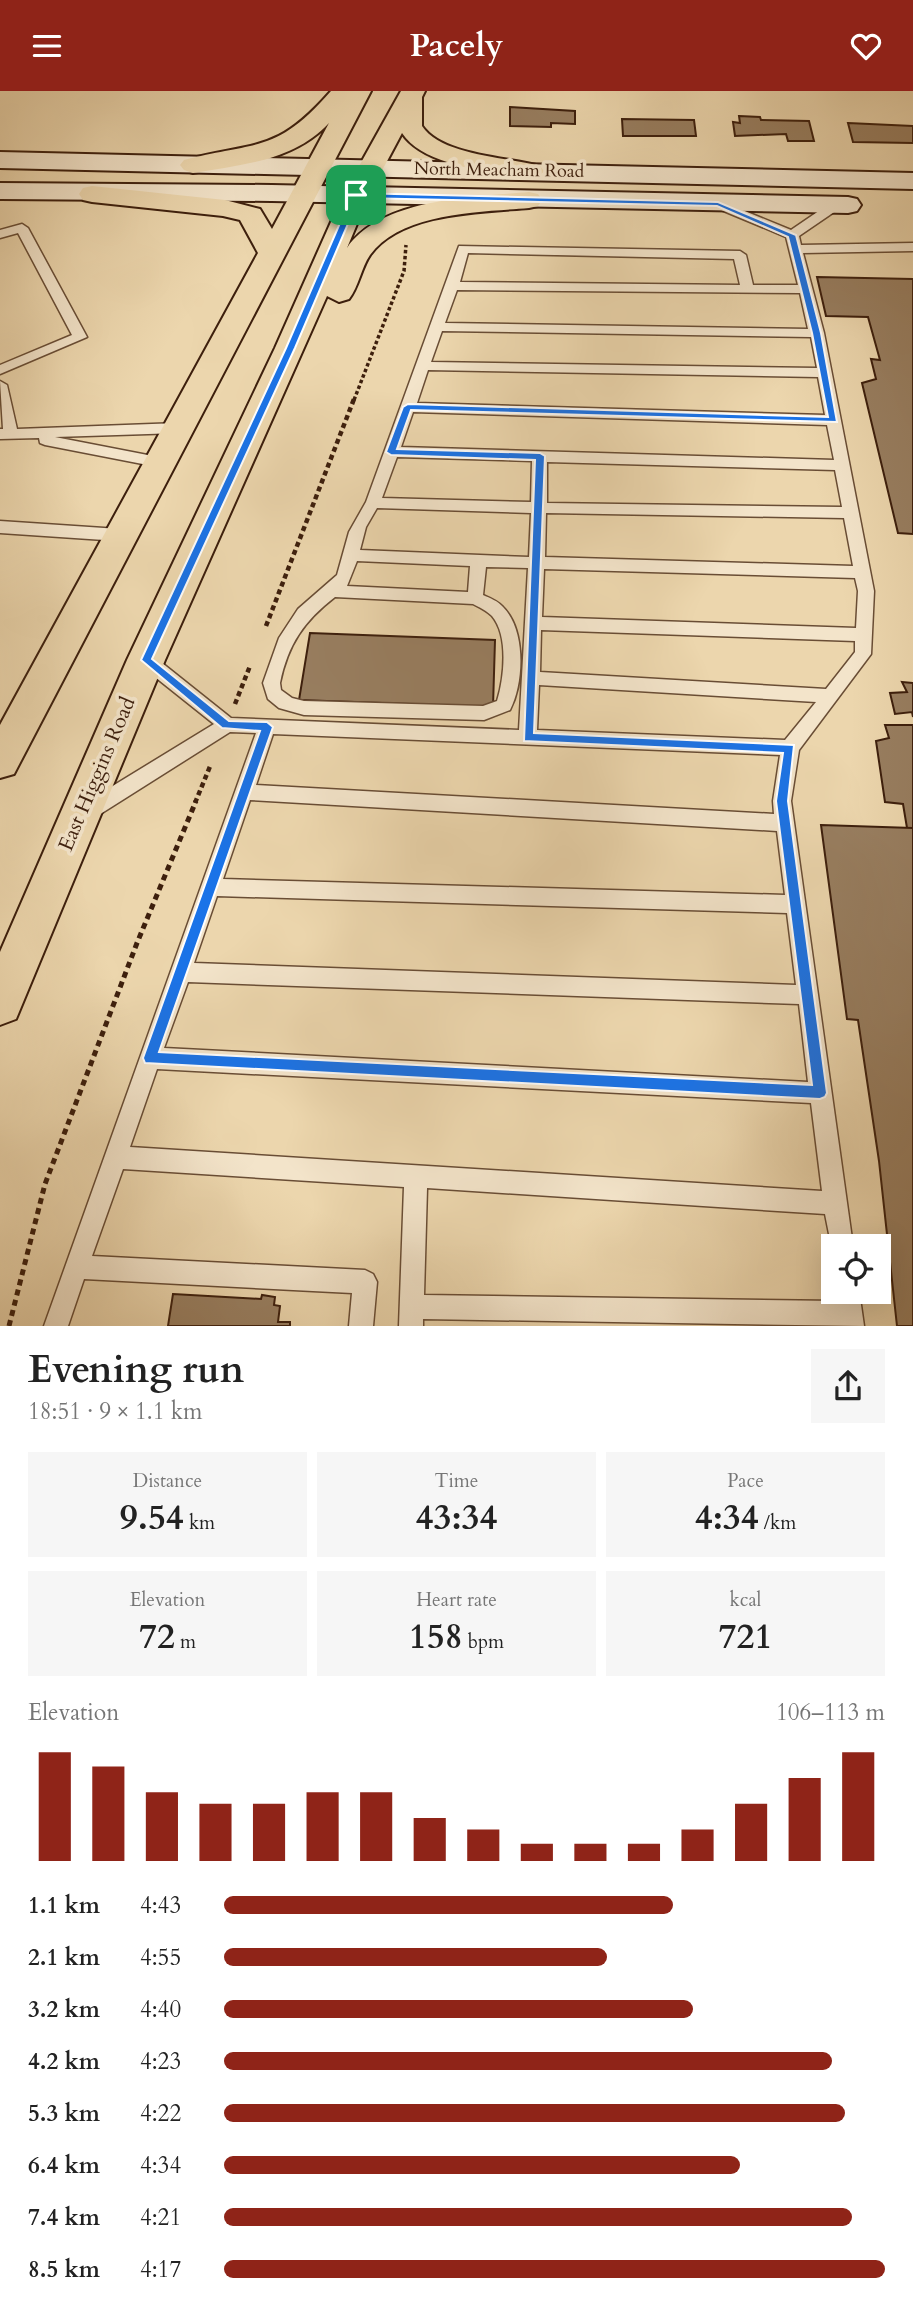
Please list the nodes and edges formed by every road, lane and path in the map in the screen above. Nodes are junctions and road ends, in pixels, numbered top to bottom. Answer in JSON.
{"nodes":[{"id":1,"x":344,"y":91,"type":"edge"},
{"id":2,"x":359,"y":91,"type":"edge"},
{"id":3,"x":411,"y":95,"type":"edge"},
{"id":4,"x":0,"y":160,"type":"edge"},
{"id":5,"x":193,"y":165,"type":"junction"},
{"id":6,"x":531,"y":171,"type":"junction"},
{"id":7,"x":312,"y":180,"type":"junction"},
{"id":8,"x":364,"y":181,"type":"junction"},
{"id":9,"x":913,"y":181,"type":"edge"},
{"id":10,"x":0,"y":191,"type":"edge"},
{"id":11,"x":92,"y":194,"type":"junction"},
{"id":12,"x":529,"y":200,"type":"junction"},
{"id":13,"x":718,"y":204,"type":"junction"},
{"id":14,"x":836,"y":205,"type":"junction"},
{"id":15,"x":913,"y":206,"type":"edge"},
{"id":16,"x":0,"y":234,"type":"edge"},
{"id":17,"x":794,"y":242,"type":"junction"},
{"id":18,"x":913,"y":247,"type":"edge"},
{"id":19,"x":273,"y":254,"type":"junction"},
{"id":20,"x":452,"y":286,"type":"junction"},
{"id":21,"x":747,"y":288,"type":"junction"},
{"id":22,"x":806,"y":289,"type":"junction"},
{"id":23,"x":437,"y":327,"type":"junction"},
{"id":24,"x":817,"y":333,"type":"junction"},
{"id":25,"x":423,"y":366,"type":"junction"},
{"id":26,"x":0,"y":370,"type":"edge"},
{"id":27,"x":825,"y":373,"type":"junction"},
{"id":28,"x":0,"y":386,"type":"edge"},
{"id":29,"x":408,"y":407,"type":"junction"},
{"id":30,"x":834,"y":420,"type":"junction"},
{"id":31,"x":179,"y":428,"type":"junction"},
{"id":32,"x":251,"y":429,"type":"junction"},
{"id":33,"x":5,"y":434,"type":"edge"},
{"id":34,"x":391,"y":452,"type":"junction"},
{"id":35,"x":540,"y":456,"type":"junction"},
{"id":36,"x":158,"y":463,"type":"junction"},
{"id":37,"x":842,"y":465,"type":"junction"},
{"id":38,"x":373,"y":503,"type":"junction"},
{"id":39,"x":539,"y":508,"type":"junction"},
{"id":40,"x":851,"y":513,"type":"junction"},
{"id":41,"x":0,"y":527,"type":"edge"},
{"id":42,"x":119,"y":535,"type":"junction"},
{"id":43,"x":352,"y":555,"type":"junction"},
{"id":44,"x":480,"y":561,"type":"junction"},
{"id":45,"x":537,"y":563,"type":"junction"},
{"id":46,"x":862,"y":572,"type":"junction"},
{"id":47,"x":332,"y":591,"type":"junction"},
{"id":48,"x":475,"y":598,"type":"junction"},
{"id":49,"x":534,"y":623,"type":"junction"},
{"id":50,"x":863,"y":635,"type":"junction"},
{"id":51,"x":146,"y":660,"type":"junction"},
{"id":52,"x":531,"y":678,"type":"junction"},
{"id":53,"x":831,"y":696,"type":"junction"},
{"id":54,"x":226,"y":725,"type":"junction"},
{"id":55,"x":267,"y":727,"type":"junction"},
{"id":56,"x":528,"y":737,"type":"junction"},
{"id":57,"x":790,"y":748,"type":"junction"},
{"id":58,"x":0,"y":762,"type":"edge"},
{"id":59,"x":244,"y":792,"type":"junction"},
{"id":60,"x":77,"y":819,"type":"junction"},
{"id":61,"x":784,"y":823,"type":"junction"},
{"id":62,"x":211,"y":887,"type":"junction"},
{"id":63,"x":795,"y":904,"type":"junction"},
{"id":64,"x":181,"y":972,"type":"junction"},
{"id":65,"x":807,"y":995,"type":"junction"},
{"id":66,"x":0,"y":1004,"type":"edge"},
{"id":67,"x":150,"y":1058,"type":"junction"},
{"id":68,"x":820,"y":1093,"type":"junction"},
{"id":69,"x":116,"y":1157,"type":"junction"},
{"id":70,"x":416,"y":1177,"type":"junction"},
{"id":71,"x":835,"y":1203,"type":"junction"},
{"id":72,"x":839,"y":1234,"type":"edge"},
{"id":73,"x":77,"y":1267,"type":"junction"},
{"id":74,"x":850,"y":1310,"type":"edge"},
{"id":75,"x":412,"y":1317,"type":"edge"},
{"id":76,"x":9,"y":1326,"type":"edge"},
{"id":77,"x":56,"y":1326,"type":"edge"},
{"id":78,"x":361,"y":1326,"type":"edge"}],
"edges":[{"from":1,"to":5,"type":"main road"},
{"from":2,"to":7,"type":"main road"},
{"from":3,"to":6,"type":"main road"},
{"from":3,"to":8,"type":"main road","name":"East Higgins Road"},
{"from":4,"to":5,"type":"main road","name":"North Meacham Road"},
{"from":5,"to":7,"type":"main road","name":"North Meacham Road"},
{"from":6,"to":8,"type":"main road","name":"North Meacham Road"},
{"from":6,"to":9,"type":"main road","name":"North Meacham Road"},
{"from":7,"to":8,"type":"main road","name":"North Meacham Road"},
{"from":7,"to":11,"type":"main road","name":"North Meacham Road"},
{"from":7,"to":19,"type":"main road"},
{"from":8,"to":12,"type":"main road","name":"North Meacham Road"},
{"from":8,"to":32,"type":"main road","name":"East Higgins Road"},
{"from":10,"to":11,"type":"main road","name":"North Meacham Road"},
{"from":11,"to":19,"type":"main road"},
{"from":12,"to":13,"type":"main road","name":"North Meacham Road"},
{"from":12,"to":32,"type":"main road"},
{"from":13,"to":14,"type":"main road","name":"North Meacham Road"},
{"from":13,"to":17,"type":"lane"},
{"from":14,"to":15,"type":"main road","name":"North Meacham Road"},
{"from":14,"to":17,"type":"lane"},
{"from":16,"to":26,"type":"lane"},
{"from":17,"to":18,"type":"lane"},
{"from":17,"to":22,"type":"lane"},
{"from":19,"to":31,"type":"main road"},
{"from":20,"to":21,"type":"lane"},
{"from":20,"to":21,"type":"lane"},
{"from":20,"to":23,"type":"lane"},
{"from":21,"to":22,"type":"lane"},
{"from":22,"to":24,"type":"lane"},
{"from":23,"to":24,"type":"lane"},
{"from":23,"to":25,"type":"lane"},
{"from":24,"to":27,"type":"lane"},
{"from":25,"to":27,"type":"lane"},
{"from":25,"to":29,"type":"lane"},
{"from":27,"to":30,"type":"lane"},
{"from":28,"to":33,"type":"lane"},
{"from":29,"to":30,"type":"lane"},
{"from":29,"to":34,"type":"lane"},
{"from":30,"to":37,"type":"lane"},
{"from":31,"to":33,"type":"lane"},
{"from":31,"to":36,"type":"main road"},
{"from":32,"to":51,"type":"main road","name":"East Higgins Road"},
{"from":33,"to":36,"type":"lane"},
{"from":34,"to":35,"type":"lane"},
{"from":34,"to":38,"type":"lane"},
{"from":35,"to":37,"type":"lane"},
{"from":35,"to":39,"type":"lane"},
{"from":36,"to":42,"type":"main road"},
{"from":37,"to":40,"type":"lane"},
{"from":38,"to":39,"type":"lane"},
{"from":38,"to":43,"type":"lane"},
{"from":39,"to":40,"type":"lane"},
{"from":39,"to":45,"type":"lane"},
{"from":40,"to":46,"type":"lane"},
{"from":41,"to":42,"type":"lane"},
{"from":42,"to":58,"type":"main road"},
{"from":43,"to":44,"type":"lane"},
{"from":43,"to":47,"type":"lane"},
{"from":44,"to":45,"type":"lane"},
{"from":44,"to":48,"type":"lane"},
{"from":45,"to":46,"type":"lane"},
{"from":45,"to":49,"type":"lane"},
{"from":46,"to":50,"type":"lane"},
{"from":47,"to":48,"type":"lane"},
{"from":47,"to":48,"type":"lane"},
{"from":49,"to":50,"type":"lane"},
{"from":49,"to":52,"type":"lane"},
{"from":50,"to":53,"type":"lane"},
{"from":51,"to":54,"type":"lane"},
{"from":51,"to":60,"type":"main road","name":"East Higgins Road"},
{"from":52,"to":53,"type":"lane"},
{"from":52,"to":56,"type":"lane"},
{"from":53,"to":57,"type":"lane"},
{"from":54,"to":55,"type":"lane"},
{"from":54,"to":60,"type":"lane"},
{"from":54,"to":76,"type":"path"},
{"from":55,"to":56,"type":"lane"},
{"from":55,"to":59,"type":"lane"},
{"from":56,"to":57,"type":"lane"},
{"from":57,"to":61,"type":"lane"},
{"from":59,"to":61,"type":"lane"},
{"from":59,"to":62,"type":"lane"},
{"from":60,"to":66,"type":"main road","name":"East Higgins Road"},
{"from":61,"to":63,"type":"lane"},
{"from":62,"to":63,"type":"lane"},
{"from":62,"to":64,"type":"lane"},
{"from":63,"to":65,"type":"lane"},
{"from":64,"to":65,"type":"lane"},
{"from":64,"to":67,"type":"lane"},
{"from":65,"to":68,"type":"lane"},
{"from":67,"to":68,"type":"lane"},
{"from":67,"to":69,"type":"lane"},
{"from":68,"to":71,"type":"lane"},
{"from":69,"to":70,"type":"lane"},
{"from":69,"to":73,"type":"lane"},
{"from":70,"to":71,"type":"lane"},
{"from":70,"to":75,"type":"lane"},
{"from":71,"to":72,"type":"lane"},
{"from":73,"to":77,"type":"lane"},
{"from":73,"to":78,"type":"lane"},
{"from":74,"to":75,"type":"lane"}]}
